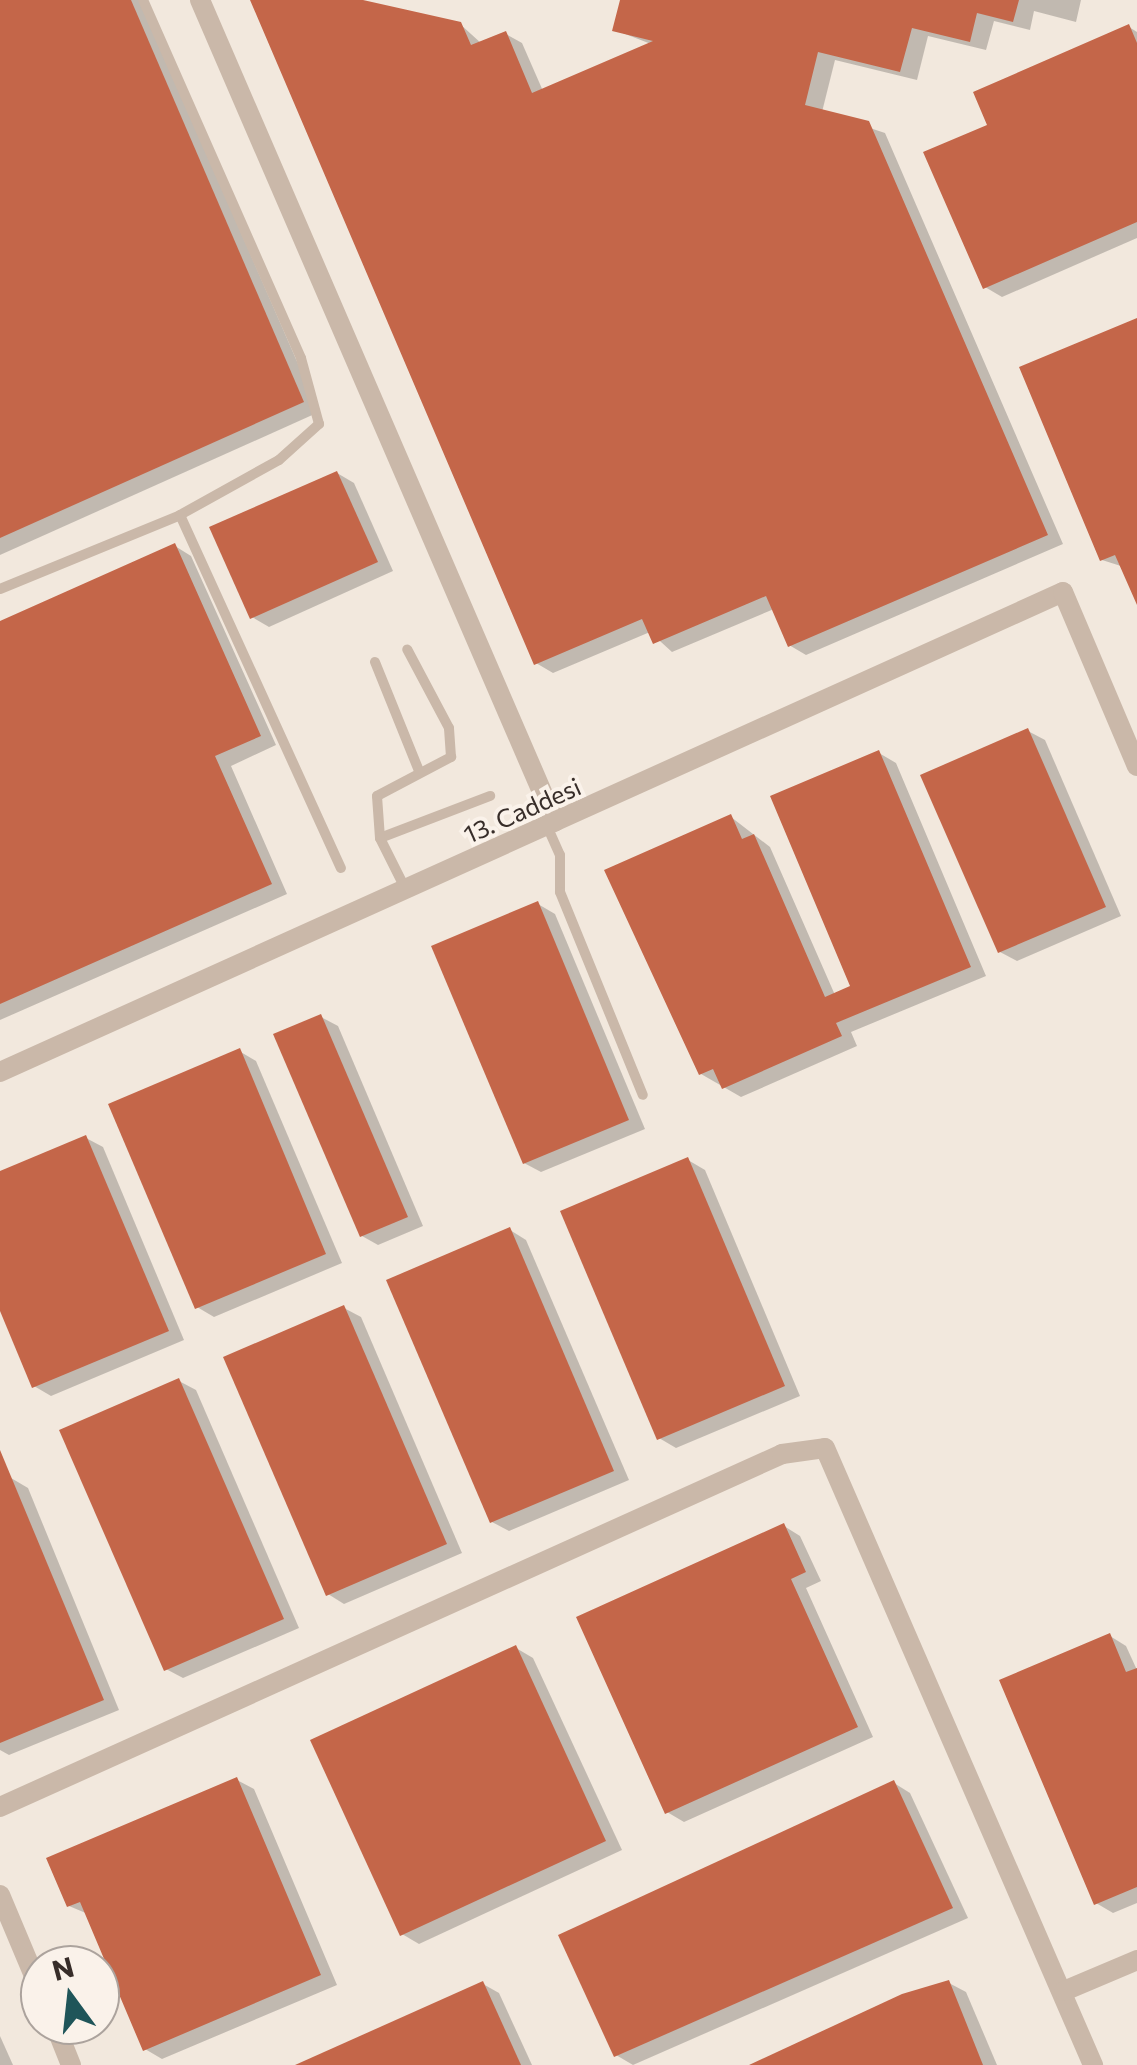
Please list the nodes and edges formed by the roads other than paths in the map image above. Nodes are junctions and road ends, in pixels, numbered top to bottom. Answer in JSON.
{"nodes":[{"id":1,"x":143,"y":0,"type":"edge"},
{"id":2,"x":200,"y":0,"type":"edge"},
{"id":3,"x":180,"y":515,"type":"junction"},
{"id":4,"x":0,"y":589,"type":"edge"},
{"id":5,"x":406,"y":649,"type":"dead end"},
{"id":6,"x":375,"y":662,"type":"dead end"},
{"id":7,"x":1137,"y":766,"type":"edge"},
{"id":8,"x":420,"y":771,"type":"junction"},
{"id":9,"x":490,"y":796,"type":"dead end"},
{"id":10,"x":551,"y":824,"type":"junction"},
{"id":11,"x":380,"y":838,"type":"junction"},
{"id":12,"x":341,"y":868,"type":"dead end"},
{"id":13,"x":406,"y":889,"type":"junction"},
{"id":14,"x":0,"y":1072,"type":"edge"},
{"id":15,"x":643,"y":1095,"type":"dead end"},
{"id":16,"x":0,"y":1807,"type":"edge"},
{"id":17,"x":0,"y":1895,"type":"edge"},
{"id":18,"x":21,"y":1945,"type":"edge"},
{"id":19,"x":1137,"y":1960,"type":"edge"},
{"id":20,"x":1064,"y":1991,"type":"junction"},
{"id":21,"x":1093,"y":2065,"type":"edge"}],
"edges":[{"from":1,"to":3,"type":"lane"},
{"from":2,"to":10,"type":"street"},
{"from":3,"to":4,"type":"lane"},
{"from":3,"to":12,"type":"lane"},
{"from":5,"to":8,"type":"lane"},
{"from":6,"to":8,"type":"lane"},
{"from":7,"to":10,"type":"street","name":"13. Caddesi"},
{"from":8,"to":11,"type":"lane"},
{"from":9,"to":11,"type":"lane"},
{"from":10,"to":13,"type":"street","name":"13. Caddesi"},
{"from":10,"to":15,"type":"lane"},
{"from":11,"to":13,"type":"lane"},
{"from":13,"to":14,"type":"street","name":"13. Caddesi"},
{"from":16,"to":20,"type":"street"},
{"from":17,"to":18,"type":"street"},
{"from":19,"to":20,"type":"street"},
{"from":20,"to":21,"type":"street"}]}
